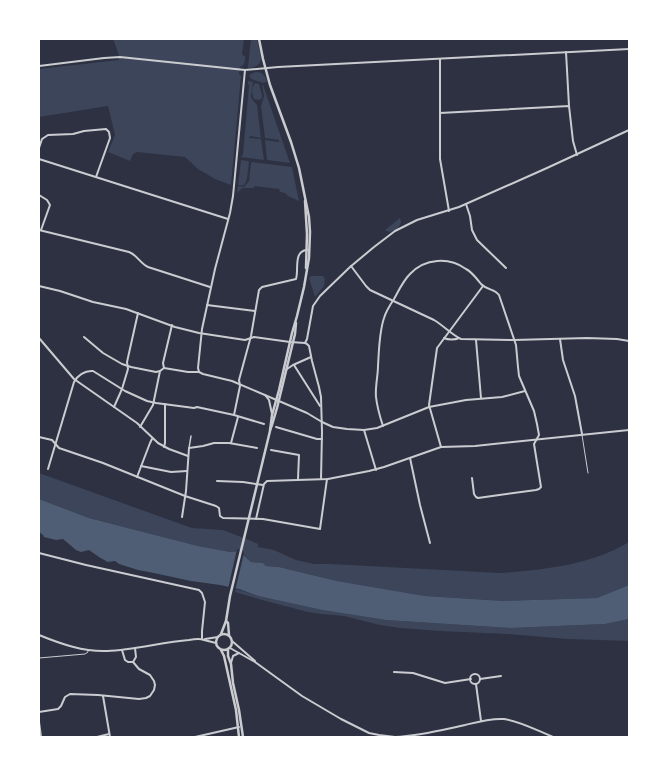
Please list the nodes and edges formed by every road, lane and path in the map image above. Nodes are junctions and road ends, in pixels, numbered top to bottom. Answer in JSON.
{"nodes":[{"id":1,"x":259,"y":39,"type":"edge"},
{"id":2,"x":629,"y":49,"type":"edge"},
{"id":3,"x":566,"y":52,"type":"junction"},
{"id":4,"x":440,"y":58,"type":"junction"},
{"id":5,"x":39,"y":66,"type":"edge"},
{"id":6,"x":265,"y":68,"type":"junction"},
{"id":7,"x":245,"y":70,"type":"junction"},
{"id":8,"x":569,"y":106,"type":"junction"},
{"id":9,"x":440,"y":113,"type":"junction"},
{"id":10,"x":629,"y":130,"type":"edge"},
{"id":11,"x":39,"y":148,"type":"edge"},
{"id":12,"x":577,"y":155,"type":"junction"},
{"id":13,"x":39,"y":159,"type":"edge"},
{"id":14,"x":96,"y":177,"type":"junction"},
{"id":15,"x":304,"y":190,"type":"junction"},
{"id":16,"x":39,"y":195,"type":"edge"},
{"id":17,"x":466,"y":204,"type":"junction"},
{"id":18,"x":449,"y":211,"type":"junction"},
{"id":19,"x":228,"y":219,"type":"junction"},
{"id":20,"x":40,"y":230,"type":"edge"},
{"id":21,"x":306,"y":250,"type":"junction"},
{"id":22,"x":351,"y":266,"type":"junction"},
{"id":23,"x":506,"y":268,"type":"dead end"},
{"id":24,"x":305,"y":277,"type":"junction"},
{"id":25,"x":39,"y":286,"type":"edge"},
{"id":26,"x":483,"y":286,"type":"junction"},
{"id":27,"x":211,"y":287,"type":"junction"},
{"id":28,"x":393,"y":301,"type":"junction"},
{"id":29,"x":207,"y":305,"type":"junction"},
{"id":30,"x":255,"y":311,"type":"junction"},
{"id":31,"x":138,"y":313,"type":"junction"},
{"id":32,"x":172,"y":325,"type":"junction"},
{"id":33,"x":450,"y":331,"type":"junction"},
{"id":34,"x":202,"y":334,"type":"junction"},
{"id":35,"x":84,"y":337,"type":"dead end"},
{"id":36,"x":39,"y":338,"type":"edge"},
{"id":37,"x":444,"y":338,"type":"junction"},
{"id":38,"x":459,"y":338,"type":"junction"},
{"id":39,"x":250,"y":339,"type":"junction"},
{"id":40,"x":560,"y":339,"type":"junction"},
{"id":41,"x":476,"y":340,"type":"junction"},
{"id":42,"x":514,"y":340,"type":"junction"},
{"id":43,"x":629,"y":341,"type":"edge"},
{"id":44,"x":291,"y":342,"type":"junction"},
{"id":45,"x":305,"y":343,"type":"junction"},
{"id":46,"x":311,"y":357,"type":"junction"},
{"id":47,"x":294,"y":365,"type":"junction"},
{"id":48,"x":127,"y":366,"type":"junction"},
{"id":49,"x":164,"y":368,"type":"junction"},
{"id":50,"x":286,"y":370,"type":"junction"},
{"id":51,"x":160,"y":371,"type":"junction"},
{"id":52,"x":199,"y":372,"type":"junction"},
{"id":53,"x":76,"y":380,"type":"junction"},
{"id":54,"x":240,"y":384,"type":"junction"},
{"id":55,"x":122,"y":389,"type":"junction"},
{"id":56,"x":525,"y":391,"type":"junction"},
{"id":57,"x":265,"y":395,"type":"junction"},
{"id":58,"x":481,"y":399,"type":"junction"},
{"id":59,"x":277,"y":400,"type":"junction"},
{"id":60,"x":154,"y":403,"type":"junction"},
{"id":61,"x":165,"y":404,"type":"junction"},
{"id":62,"x":114,"y":407,"type":"junction"},
{"id":63,"x":321,"y":407,"type":"junction"},
{"id":64,"x":429,"y":407,"type":"junction"},
{"id":65,"x":234,"y":415,"type":"junction"},
{"id":66,"x":272,"y":415,"type":"junction"},
{"id":67,"x":238,"y":417,"type":"junction"},
{"id":68,"x":322,"y":422,"type":"junction"},
{"id":69,"x":264,"y":424,"type":"dead end"},
{"id":70,"x":383,"y":426,"type":"junction"},
{"id":71,"x":140,"y":427,"type":"junction"},
{"id":72,"x":276,"y":427,"type":"dead end"},
{"id":73,"x":270,"y":430,"type":"junction"},
{"id":74,"x":364,"y":430,"type":"junction"},
{"id":75,"x":629,"y":430,"type":"edge"},
{"id":76,"x":582,"y":434,"type":"junction"},
{"id":77,"x":191,"y":436,"type":"dead end"},
{"id":78,"x":39,"y":437,"type":"edge"},
{"id":79,"x":152,"y":439,"type":"junction"},
{"id":80,"x":322,"y":439,"type":"junction"},
{"id":81,"x":536,"y":440,"type":"junction"},
{"id":82,"x":231,"y":443,"type":"junction"},
{"id":83,"x":56,"y":445,"type":"junction"},
{"id":84,"x":164,"y":447,"type":"junction"},
{"id":85,"x":441,"y":447,"type":"junction"},
{"id":86,"x":189,"y":448,"type":"junction"},
{"id":87,"x":257,"y":448,"type":"dead end"},
{"id":88,"x":271,"y":450,"type":"dead end"},
{"id":89,"x":188,"y":456,"type":"junction"},
{"id":90,"x":410,"y":458,"type":"junction"},
{"id":91,"x":141,"y":466,"type":"junction"},
{"id":92,"x":48,"y":469,"type":"dead end"},
{"id":93,"x":376,"y":470,"type":"junction"},
{"id":94,"x":187,"y":471,"type":"junction"},
{"id":95,"x":588,"y":473,"type":"dead end"},
{"id":96,"x":137,"y":477,"type":"junction"},
{"id":97,"x":472,"y":478,"type":"dead end"},
{"id":98,"x":296,"y":479,"type":"junction"},
{"id":99,"x":321,"y":479,"type":"junction"},
{"id":100,"x":327,"y":479,"type":"junction"},
{"id":101,"x":217,"y":481,"type":"dead end"},
{"id":102,"x":263,"y":486,"type":"junction"},
{"id":103,"x":185,"y":496,"type":"junction"},
{"id":104,"x":182,"y":516,"type":"dead end"},
{"id":105,"x":256,"y":519,"type":"junction"},
{"id":106,"x":430,"y":544,"type":"dead end"},
{"id":107,"x":39,"y":553,"type":"edge"},
{"id":108,"x":226,"y":621,"type":"junction"},
{"id":109,"x":221,"y":634,"type":"junction"},
{"id":110,"x":229,"y":635,"type":"junction"},
{"id":111,"x":39,"y":636,"type":"edge"},
{"id":112,"x":218,"y":637,"type":"junction"},
{"id":113,"x":204,"y":640,"type":"junction"},
{"id":114,"x":232,"y":641,"type":"junction"},
{"id":115,"x":216,"y":644,"type":"junction"},
{"id":116,"x":135,"y":648,"type":"junction"},
{"id":117,"x":229,"y":648,"type":"junction"},
{"id":118,"x":88,"y":650,"type":"junction"},
{"id":119,"x":122,"y":650,"type":"junction"},
{"id":120,"x":221,"y":650,"type":"junction"},
{"id":121,"x":240,"y":653,"type":"junction"},
{"id":122,"x":39,"y":658,"type":"edge"},
{"id":123,"x":133,"y":662,"type":"junction"},
{"id":124,"x":255,"y":662,"type":"junction"},
{"id":125,"x":231,"y":664,"type":"junction"},
{"id":126,"x":394,"y":672,"type":"dead end"},
{"id":127,"x":501,"y":676,"type":"dead end"},
{"id":128,"x":480,"y":679,"type":"junction"},
{"id":129,"x":470,"y":680,"type":"junction"},
{"id":130,"x":476,"y":684,"type":"junction"},
{"id":131,"x":103,"y":696,"type":"junction"},
{"id":132,"x":39,"y":712,"type":"edge"},
{"id":133,"x":481,"y":721,"type":"junction"},
{"id":134,"x":39,"y":722,"type":"edge"},
{"id":135,"x":240,"y":728,"type":"junction"},
{"id":136,"x":110,"y":736,"type":"edge"},
{"id":137,"x":41,"y":737,"type":"edge"},
{"id":138,"x":97,"y":737,"type":"edge"},
{"id":139,"x":195,"y":737,"type":"edge"},
{"id":140,"x":239,"y":737,"type":"edge"},
{"id":141,"x":243,"y":737,"type":"edge"},
{"id":142,"x":395,"y":737,"type":"edge"},
{"id":143,"x":553,"y":737,"type":"edge"}],
"edges":[{"from":1,"to":6,"type":"street"},
{"from":2,"to":3,"type":"street"},
{"from":3,"to":4,"type":"street"},
{"from":3,"to":8,"type":"street"},
{"from":4,"to":6,"type":"street"},
{"from":4,"to":9,"type":"street"},
{"from":5,"to":7,"type":"street"},
{"from":6,"to":7,"type":"street"},
{"from":6,"to":15,"type":"street"},
{"from":7,"to":19,"type":"street"},
{"from":8,"to":9,"type":"street"},
{"from":8,"to":12,"type":"street"},
{"from":9,"to":18,"type":"street"},
{"from":10,"to":12,"type":"street"},
{"from":11,"to":14,"type":"street"},
{"from":12,"to":17,"type":"street"},
{"from":13,"to":14,"type":"street"},
{"from":14,"to":19,"type":"street"},
{"from":15,"to":21,"type":"street"},
{"from":15,"to":24,"type":"street"},
{"from":16,"to":20,"type":"street"},
{"from":17,"to":18,"type":"street"},
{"from":17,"to":23,"type":"street"},
{"from":18,"to":22,"type":"street"},
{"from":19,"to":27,"type":"street"},
{"from":20,"to":27,"type":"street"},
{"from":21,"to":24,"type":"street"},
{"from":21,"to":30,"type":"street"},
{"from":22,"to":28,"type":"street"},
{"from":22,"to":45,"type":"street"},
{"from":24,"to":44,"type":"street"},
{"from":25,"to":31,"type":"street"},
{"from":26,"to":28,"type":"street"},
{"from":26,"to":33,"type":"street"},
{"from":26,"to":42,"type":"street"},
{"from":27,"to":29,"type":"street"},
{"from":28,"to":33,"type":"street"},
{"from":28,"to":70,"type":"street"},
{"from":29,"to":30,"type":"street"},
{"from":29,"to":34,"type":"street"},
{"from":30,"to":39,"type":"street"},
{"from":31,"to":32,"type":"street"},
{"from":31,"to":48,"type":"street"},
{"from":32,"to":34,"type":"street"},
{"from":32,"to":49,"type":"street"},
{"from":33,"to":37,"type":"street"},
{"from":33,"to":38,"type":"street"},
{"from":34,"to":39,"type":"street"},
{"from":34,"to":52,"type":"street"},
{"from":35,"to":48,"type":"street"},
{"from":36,"to":53,"type":"street"},
{"from":37,"to":38,"type":"street"},
{"from":37,"to":64,"type":"street"},
{"from":38,"to":41,"type":"street"},
{"from":39,"to":44,"type":"street"},
{"from":39,"to":54,"type":"street"},
{"from":40,"to":42,"type":"street"},
{"from":40,"to":43,"type":"street"},
{"from":40,"to":76,"type":"street"},
{"from":41,"to":42,"type":"street"},
{"from":41,"to":58,"type":"street"},
{"from":42,"to":56,"type":"street"},
{"from":44,"to":45,"type":"street"},
{"from":44,"to":50,"type":"street"},
{"from":44,"to":59,"type":"street"},
{"from":45,"to":46,"type":"street"},
{"from":46,"to":47,"type":"street"},
{"from":46,"to":63,"type":"street"},
{"from":47,"to":50,"type":"street"},
{"from":47,"to":63,"type":"street"},
{"from":48,"to":51,"type":"street"},
{"from":48,"to":55,"type":"street"},
{"from":49,"to":51,"type":"street"},
{"from":49,"to":52,"type":"street"},
{"from":50,"to":59,"type":"street"},
{"from":51,"to":60,"type":"street"},
{"from":52,"to":54,"type":"street"},
{"from":53,"to":55,"type":"street"},
{"from":53,"to":62,"type":"street"},
{"from":53,"to":83,"type":"street"},
{"from":54,"to":57,"type":"street"},
{"from":54,"to":65,"type":"street"},
{"from":55,"to":60,"type":"street"},
{"from":55,"to":62,"type":"street"},
{"from":56,"to":58,"type":"street"},
{"from":56,"to":81,"type":"street"},
{"from":57,"to":59,"type":"street"},
{"from":57,"to":66,"type":"street"},
{"from":58,"to":64,"type":"street"},
{"from":59,"to":66,"type":"street"},
{"from":59,"to":68,"type":"street"},
{"from":59,"to":73,"type":"street"},
{"from":60,"to":61,"type":"street"},
{"from":60,"to":71,"type":"street"},
{"from":61,"to":65,"type":"street"},
{"from":61,"to":84,"type":"street"},
{"from":62,"to":71,"type":"street"},
{"from":63,"to":68,"type":"street"},
{"from":64,"to":70,"type":"street"},
{"from":64,"to":85,"type":"street"},
{"from":65,"to":67,"type":"street"},
{"from":66,"to":73,"type":"street"},
{"from":67,"to":69,"type":"street"},
{"from":67,"to":82,"type":"street"},
{"from":68,"to":74,"type":"street"},
{"from":68,"to":80,"type":"street"},
{"from":70,"to":74,"type":"street"},
{"from":71,"to":79,"type":"street"},
{"from":72,"to":80,"type":"street"},
{"from":73,"to":108,"type":"street"},
{"from":74,"to":93,"type":"street"},
{"from":75,"to":76,"type":"street"},
{"from":76,"to":81,"type":"street"},
{"from":76,"to":95,"type":"lane"},
{"from":77,"to":86,"type":"street"},
{"from":78,"to":83,"type":"street"},
{"from":79,"to":84,"type":"street"},
{"from":79,"to":91,"type":"street"},
{"from":80,"to":99,"type":"street"},
{"from":81,"to":85,"type":"street"},
{"from":81,"to":97,"type":"street"},
{"from":82,"to":86,"type":"street"},
{"from":82,"to":87,"type":"street"},
{"from":83,"to":92,"type":"street"},
{"from":83,"to":96,"type":"street"},
{"from":84,"to":89,"type":"street"},
{"from":85,"to":90,"type":"street"},
{"from":86,"to":89,"type":"street"},
{"from":88,"to":98,"type":"street"},
{"from":89,"to":94,"type":"street"},
{"from":90,"to":93,"type":"street"},
{"from":90,"to":106,"type":"street"},
{"from":91,"to":94,"type":"street"},
{"from":91,"to":96,"type":"street"},
{"from":93,"to":100,"type":"street"},
{"from":94,"to":103,"type":"street"},
{"from":96,"to":103,"type":"street"},
{"from":98,"to":99,"type":"street"},
{"from":98,"to":102,"type":"street"},
{"from":99,"to":100,"type":"street"},
{"from":100,"to":105,"type":"street"},
{"from":101,"to":102,"type":"street"},
{"from":102,"to":105,"type":"street"},
{"from":103,"to":104,"type":"street"},
{"from":103,"to":105,"type":"street"},
{"from":107,"to":113,"type":"street"},
{"from":108,"to":109,"type":"street"},
{"from":108,"to":110,"type":"street"},
{"from":109,"to":110,"type":"street"},
{"from":109,"to":112,"type":"street"},
{"from":110,"to":114,"type":"street"},
{"from":111,"to":118,"type":"street"},
{"from":112,"to":113,"type":"street"},
{"from":112,"to":115,"type":"street"},
{"from":113,"to":115,"type":"street"},
{"from":113,"to":116,"type":"street"},
{"from":114,"to":117,"type":"street"},
{"from":114,"to":124,"type":"street"},
{"from":115,"to":120,"type":"street"},
{"from":116,"to":119,"type":"street"},
{"from":116,"to":123,"type":"street"},
{"from":117,"to":120,"type":"street"},
{"from":117,"to":121,"type":"street"},
{"from":117,"to":125,"type":"street"},
{"from":118,"to":119,"type":"street"},
{"from":118,"to":122,"type":"lane"},
{"from":119,"to":123,"type":"street"},
{"from":120,"to":135,"type":"street"},
{"from":121,"to":124,"type":"street"},
{"from":121,"to":125,"type":"street"},
{"from":123,"to":131,"type":"street"},
{"from":124,"to":142,"type":"street"},
{"from":125,"to":135,"type":"street"},
{"from":126,"to":129,"type":"street"},
{"from":127,"to":128,"type":"street"},
{"from":128,"to":129,"type":"street"},
{"from":128,"to":130,"type":"street"},
{"from":129,"to":130,"type":"street"},
{"from":130,"to":133,"type":"street"},
{"from":131,"to":132,"type":"street"},
{"from":131,"to":136,"type":"street"},
{"from":133,"to":142,"type":"street"},
{"from":133,"to":143,"type":"street"},
{"from":134,"to":137,"type":"street"},
{"from":135,"to":139,"type":"street"},
{"from":135,"to":140,"type":"street"},
{"from":135,"to":141,"type":"street"},
{"from":136,"to":138,"type":"street"}]}
